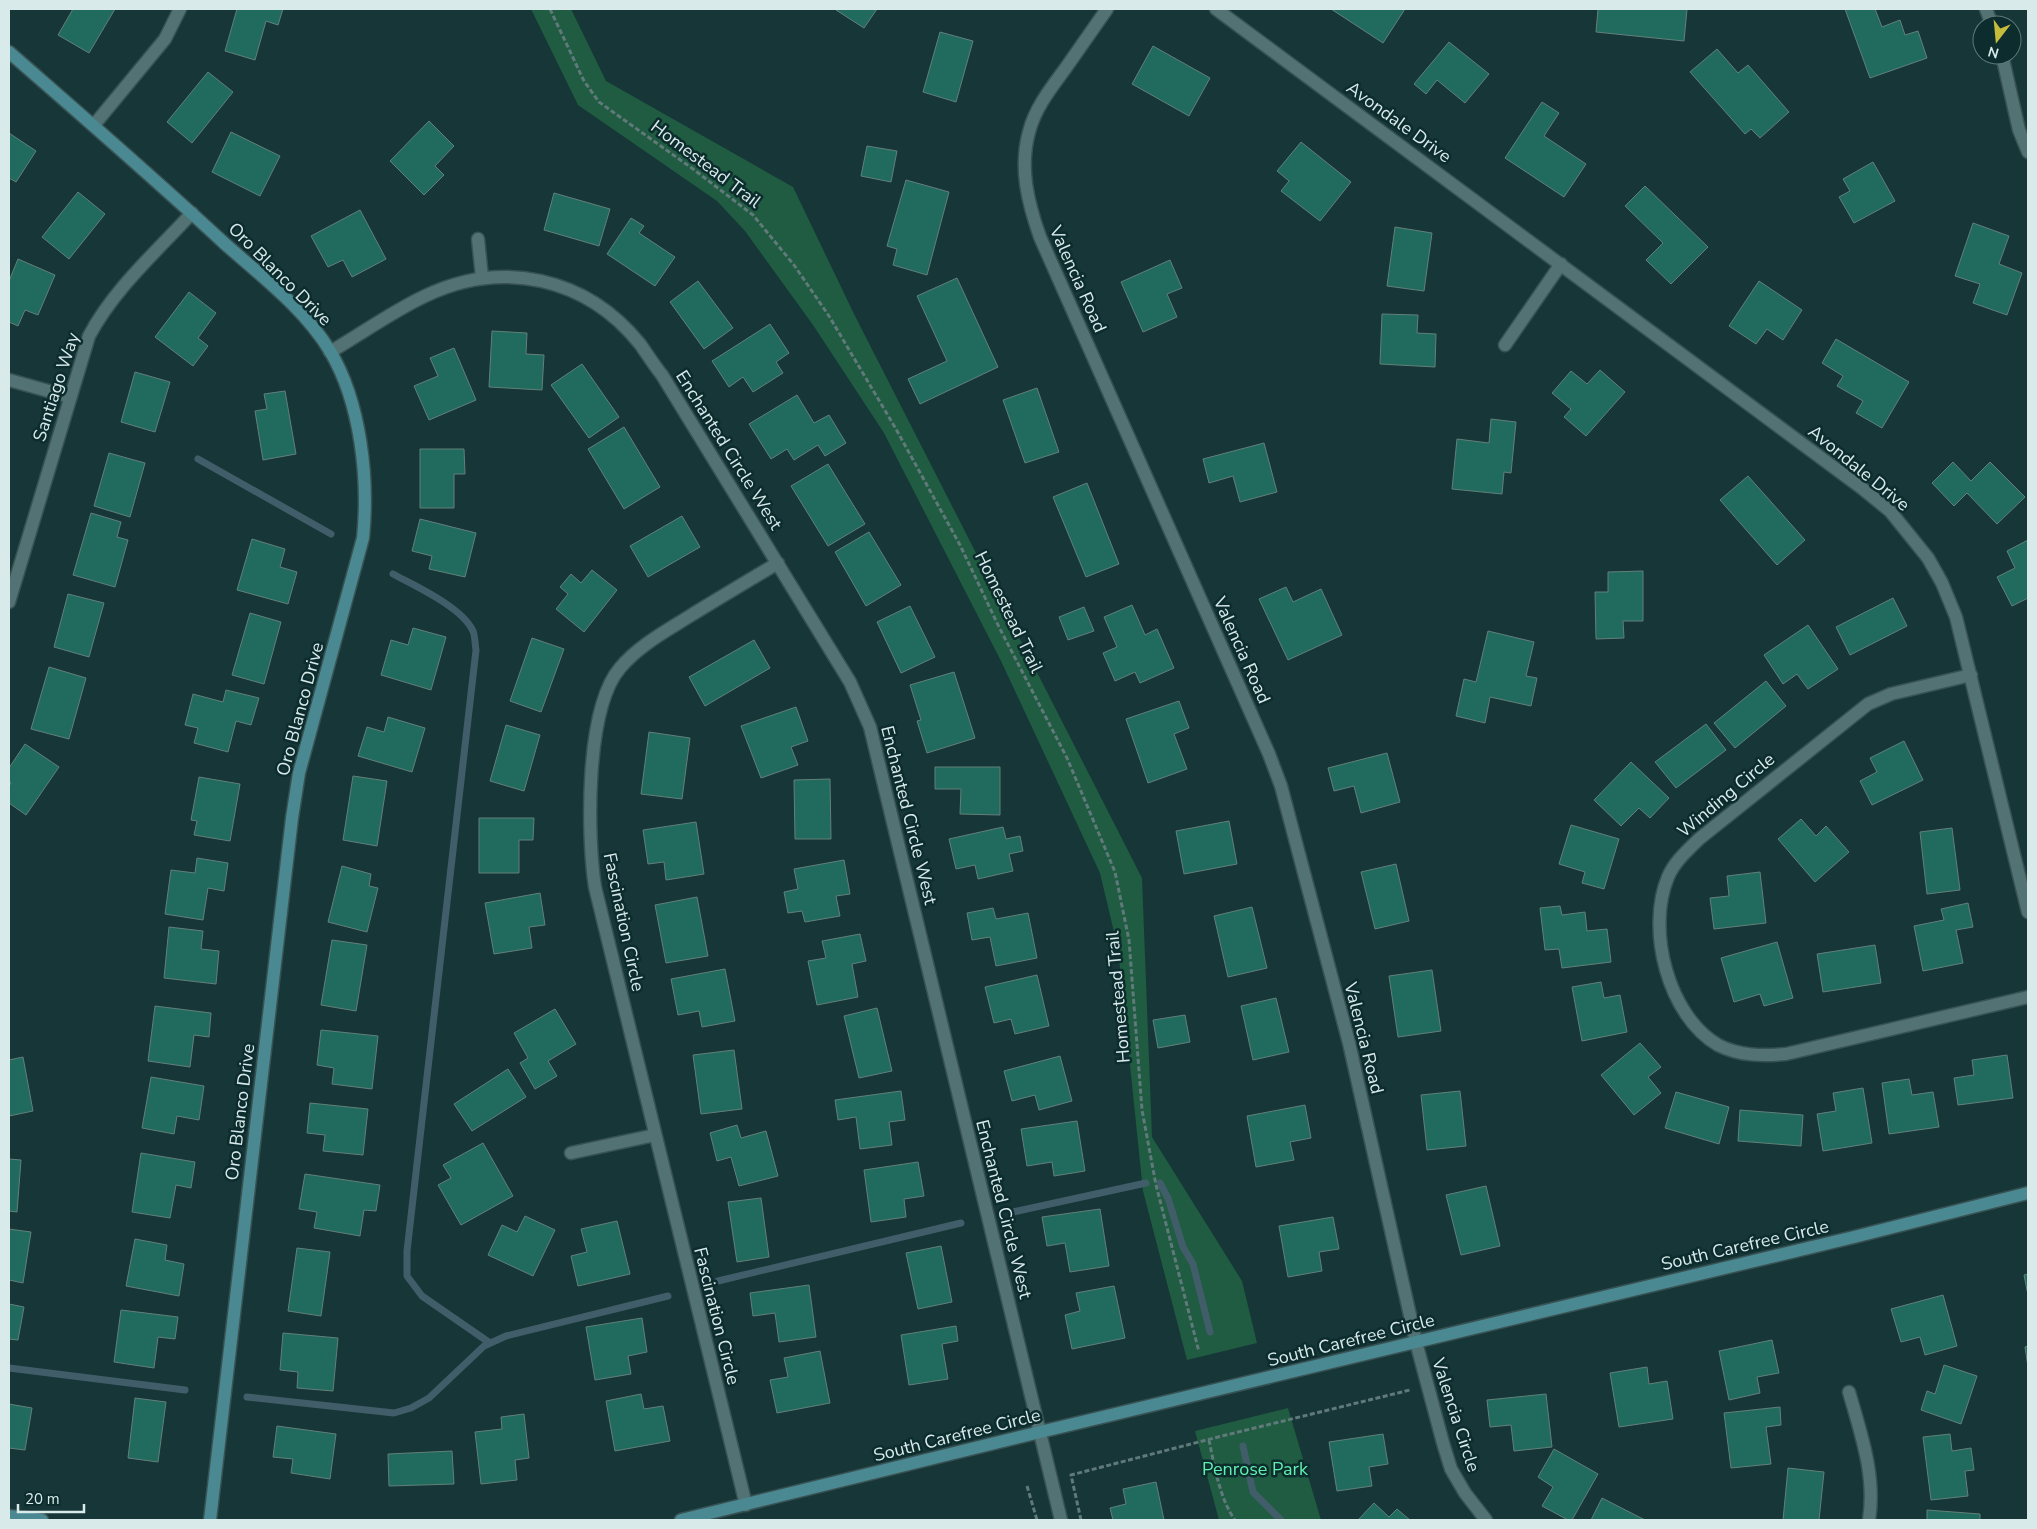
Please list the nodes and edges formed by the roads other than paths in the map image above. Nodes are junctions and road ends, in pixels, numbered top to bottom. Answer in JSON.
{"nodes":[{"id":1,"x":180,"y":9,"type":"edge"},
{"id":2,"x":1107,"y":9,"type":"edge"},
{"id":3,"x":1216,"y":9,"type":"edge"},
{"id":4,"x":9,"y":52,"type":"edge"},
{"id":5,"x":2004,"y":65,"type":"edge"},
{"id":6,"x":94,"y":125,"type":"junction"},
{"id":7,"x":2028,"y":152,"type":"edge"},
{"id":8,"x":192,"y":213,"type":"junction"},
{"id":9,"x":478,"y":239,"type":"dead end"},
{"id":10,"x":1561,"y":264,"type":"junction"},
{"id":11,"x":482,"y":278,"type":"junction"},
{"id":12,"x":1505,"y":345,"type":"dead end"},
{"id":13,"x":330,"y":352,"type":"junction"},
{"id":14,"x":9,"y":380,"type":"edge"},
{"id":15,"x":70,"y":396,"type":"junction"},
{"id":16,"x":778,"y":562,"type":"junction"},
{"id":17,"x":9,"y":602,"type":"edge"},
{"id":18,"x":1971,"y":675,"type":"junction"},
{"id":19,"x":2028,"y":912,"type":"edge"},
{"id":20,"x":2028,"y":997,"type":"edge"},
{"id":21,"x":655,"y":1135,"type":"junction"},
{"id":22,"x":571,"y":1153,"type":"dead end"},
{"id":23,"x":2028,"y":1192,"type":"edge"},
{"id":24,"x":1416,"y":1342,"type":"junction"},
{"id":25,"x":1850,"y":1392,"type":"dead end"},
{"id":26,"x":1040,"y":1432,"type":"junction"},
{"id":27,"x":746,"y":1505,"type":"junction"},
{"id":28,"x":9,"y":1516,"type":"edge"},
{"id":29,"x":42,"y":1520,"type":"edge"},
{"id":30,"x":210,"y":1520,"type":"edge"},
{"id":31,"x":681,"y":1520,"type":"edge"},
{"id":32,"x":1061,"y":1520,"type":"edge"},
{"id":33,"x":1486,"y":1520,"type":"edge"},
{"id":34,"x":1869,"y":1520,"type":"edge"}],
"edges":[{"from":1,"to":6,"type":"street"},
{"from":2,"to":24,"type":"street","name":"Valencia Road"},
{"from":3,"to":10,"type":"street","name":"Avondale Drive"},
{"from":4,"to":6,"type":"street","name":"Oro Blanco Drive"},
{"from":5,"to":7,"type":"street"},
{"from":6,"to":8,"type":"street","name":"Oro Blanco Drive"},
{"from":8,"to":13,"type":"street","name":"Oro Blanco Drive"},
{"from":8,"to":15,"type":"street","name":"Santiago Way"},
{"from":9,"to":11,"type":"street"},
{"from":10,"to":12,"type":"street"},
{"from":10,"to":18,"type":"street","name":"Avondale Drive"},
{"from":11,"to":13,"type":"street","name":"Enchanted Circle West"},
{"from":11,"to":16,"type":"street","name":"Enchanted Circle West"},
{"from":13,"to":30,"type":"street","name":"Oro Blanco Drive"},
{"from":14,"to":15,"type":"street"},
{"from":15,"to":17,"type":"street","name":"Santiago Way"},
{"from":16,"to":21,"type":"street","name":"Fascination Circle"},
{"from":16,"to":26,"type":"street","name":"Enchanted Circle West"},
{"from":18,"to":19,"type":"street","name":"Avondale Drive"},
{"from":18,"to":20,"type":"street","name":"Winding Circle"},
{"from":21,"to":22,"type":"street"},
{"from":21,"to":27,"type":"street","name":"Fascination Circle"},
{"from":23,"to":24,"type":"street","name":"South Carefree Circle"},
{"from":24,"to":26,"type":"street","name":"South Carefree Circle"},
{"from":24,"to":33,"type":"street","name":"Valencia Circle"},
{"from":25,"to":34,"type":"street"},
{"from":26,"to":27,"type":"street","name":"South Carefree Circle"},
{"from":26,"to":32,"type":"street","name":"Enchanted Circle West"},
{"from":27,"to":31,"type":"street","name":"South Carefree Circle"},
{"from":28,"to":29,"type":"street"}]}
